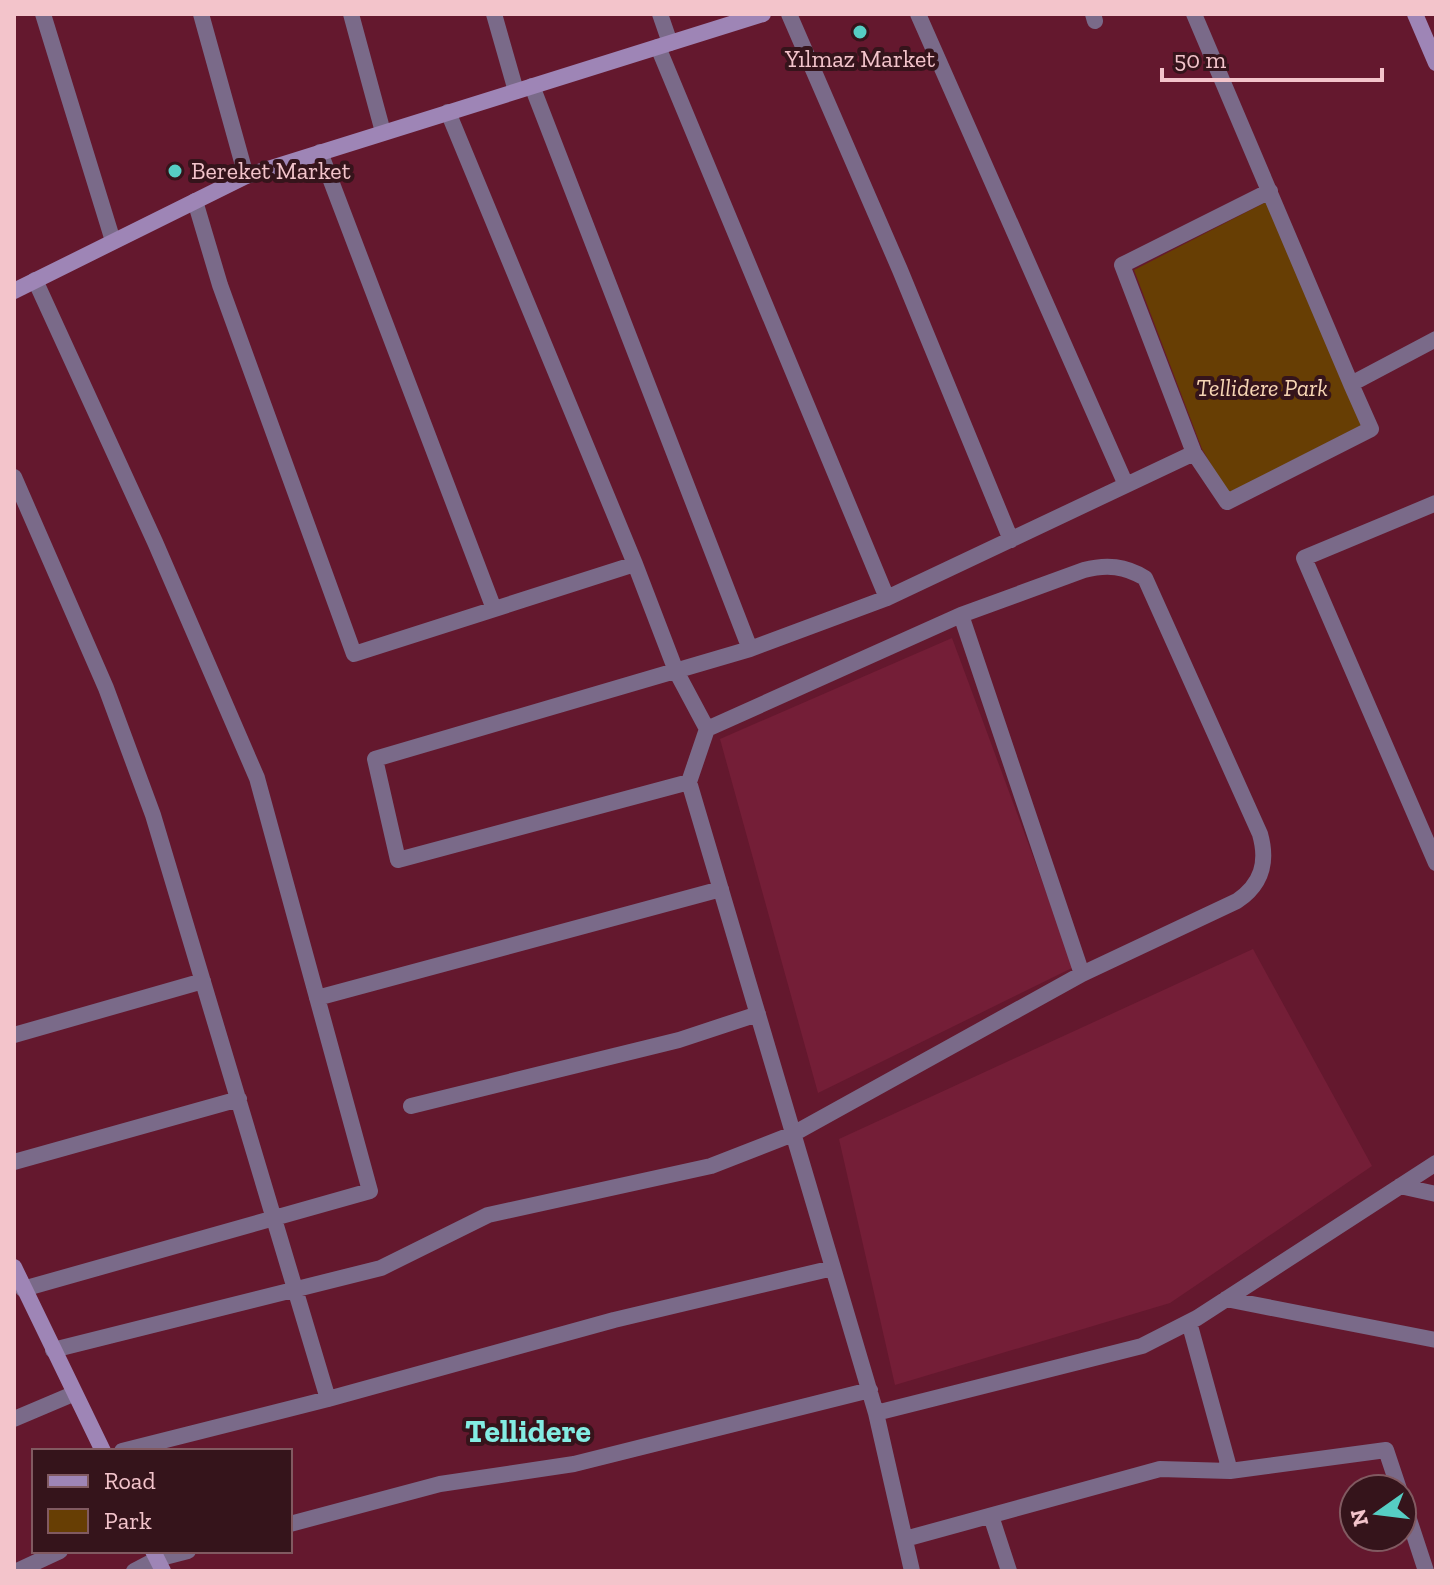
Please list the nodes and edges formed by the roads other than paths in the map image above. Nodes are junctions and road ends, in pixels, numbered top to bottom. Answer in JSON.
{"nodes":[{"id":1,"x":43,"y":14,"type":"edge"},
{"id":2,"x":201,"y":14,"type":"edge"},
{"id":3,"x":351,"y":14,"type":"edge"},
{"id":4,"x":494,"y":14,"type":"edge"},
{"id":5,"x":660,"y":14,"type":"edge"},
{"id":6,"x":763,"y":14,"type":"edge"},
{"id":7,"x":789,"y":14,"type":"edge"},
{"id":8,"x":918,"y":14,"type":"edge"},
{"id":9,"x":1194,"y":14,"type":"edge"},
{"id":10,"x":1415,"y":14,"type":"edge"},
{"id":11,"x":664,"y":45,"type":"junction"},
{"id":12,"x":1436,"y":63,"type":"edge"},
{"id":13,"x":524,"y":89,"type":"junction"},
{"id":14,"x":448,"y":112,"type":"junction"},
{"id":15,"x":383,"y":132,"type":"junction"},
{"id":16,"x":320,"y":152,"type":"junction"},
{"id":17,"x":246,"y":176,"type":"junction"},
{"id":18,"x":1270,"y":191,"type":"junction"},
{"id":19,"x":195,"y":201,"type":"junction"},
{"id":20,"x":113,"y":241,"type":"junction"},
{"id":21,"x":35,"y":280,"type":"junction"},
{"id":22,"x":14,"y":291,"type":"edge"},
{"id":23,"x":1436,"y":339,"type":"edge"},
{"id":24,"x":1351,"y":384,"type":"junction"},
{"id":25,"x":1194,"y":453,"type":"junction"},
{"id":26,"x":14,"y":477,"type":"edge"},
{"id":27,"x":1126,"y":485,"type":"junction"},
{"id":28,"x":1436,"y":503,"type":"edge"},
{"id":29,"x":1011,"y":540,"type":"junction"},
{"id":30,"x":635,"y":564,"type":"junction"},
{"id":31,"x":887,"y":598,"type":"junction"},
{"id":32,"x":494,"y":609,"type":"junction"},
{"id":33,"x":961,"y":615,"type":"junction"},
{"id":34,"x":750,"y":649,"type":"junction"},
{"id":35,"x":676,"y":671,"type":"junction"},
{"id":36,"x":707,"y":729,"type":"junction"},
{"id":37,"x":689,"y":782,"type":"junction"},
{"id":38,"x":1436,"y":863,"type":"edge"},
{"id":39,"x":721,"y":889,"type":"junction"},
{"id":40,"x":1082,"y":974,"type":"junction"},
{"id":41,"x":203,"y":981,"type":"junction"},
{"id":42,"x":317,"y":998,"type":"junction"},
{"id":43,"x":758,"y":1014,"type":"junction"},
{"id":44,"x":14,"y":1035,"type":"edge"},
{"id":45,"x":239,"y":1099,"type":"junction"},
{"id":46,"x":411,"y":1106,"type":"dead end"},
{"id":47,"x":793,"y":1134,"type":"junction"},
{"id":48,"x":14,"y":1162,"type":"edge"},
{"id":49,"x":1436,"y":1163,"type":"edge"},
{"id":50,"x":1400,"y":1186,"type":"junction"},
{"id":51,"x":1436,"y":1194,"type":"edge"},
{"id":52,"x":275,"y":1218,"type":"junction"},
{"id":53,"x":14,"y":1267,"type":"edge"},
{"id":54,"x":833,"y":1268,"type":"junction"},
{"id":55,"x":23,"y":1289,"type":"junction"},
{"id":56,"x":297,"y":1289,"type":"junction"},
{"id":57,"x":1226,"y":1299,"type":"junction"},
{"id":58,"x":1189,"y":1322,"type":"junction"},
{"id":59,"x":1436,"y":1340,"type":"edge"},
{"id":60,"x":53,"y":1350,"type":"junction"},
{"id":61,"x":870,"y":1390,"type":"junction"},
{"id":62,"x":73,"y":1394,"type":"junction"},
{"id":63,"x":328,"y":1399,"type":"junction"},
{"id":64,"x":876,"y":1413,"type":"junction"},
{"id":65,"x":14,"y":1419,"type":"edge"},
{"id":66,"x":102,"y":1449,"type":"edge"},
{"id":67,"x":130,"y":1449,"type":"edge"},
{"id":68,"x":1230,"y":1471,"type":"junction"},
{"id":69,"x":1394,"y":1473,"type":"edge"},
{"id":70,"x":991,"y":1516,"type":"junction"},
{"id":71,"x":292,"y":1523,"type":"edge"},
{"id":72,"x":905,"y":1539,"type":"junction"},
{"id":73,"x":1418,"y":1547,"type":"edge"},
{"id":74,"x":56,"y":1553,"type":"edge"},
{"id":75,"x":181,"y":1553,"type":"edge"},
{"id":76,"x":158,"y":1560,"type":"edge"},
{"id":77,"x":17,"y":1571,"type":"edge"},
{"id":78,"x":134,"y":1571,"type":"edge"},
{"id":79,"x":912,"y":1571,"type":"edge"},
{"id":80,"x":1009,"y":1571,"type":"edge"},
{"id":81,"x":1426,"y":1571,"type":"edge"}],
"edges":[{"from":1,"to":20,"type":"street"},
{"from":2,"to":17,"type":"street"},
{"from":3,"to":15,"type":"street"},
{"from":4,"to":13,"type":"street"},
{"from":5,"to":11,"type":"street"},
{"from":6,"to":11,"type":"main road"},
{"from":7,"to":29,"type":"street"},
{"from":8,"to":27,"type":"street"},
{"from":9,"to":18,"type":"street"},
{"from":10,"to":12,"type":"main road"},
{"from":11,"to":13,"type":"main road"},
{"from":11,"to":31,"type":"street"},
{"from":13,"to":14,"type":"main road"},
{"from":13,"to":34,"type":"street"},
{"from":14,"to":15,"type":"main road"},
{"from":14,"to":30,"type":"street"},
{"from":15,"to":16,"type":"main road"},
{"from":16,"to":17,"type":"main road"},
{"from":16,"to":32,"type":"street"},
{"from":17,"to":19,"type":"main road"},
{"from":18,"to":24,"type":"street"},
{"from":18,"to":25,"type":"street"},
{"from":19,"to":20,"type":"main road"},
{"from":19,"to":32,"type":"street"},
{"from":20,"to":21,"type":"main road"},
{"from":21,"to":22,"type":"main road"},
{"from":21,"to":42,"type":"street"},
{"from":23,"to":24,"type":"street"},
{"from":24,"to":25,"type":"street"},
{"from":25,"to":27,"type":"street"},
{"from":26,"to":41,"type":"street"},
{"from":27,"to":29,"type":"street"},
{"from":28,"to":38,"type":"street"},
{"from":29,"to":31,"type":"street"},
{"from":30,"to":32,"type":"street"},
{"from":30,"to":35,"type":"street"},
{"from":31,"to":34,"type":"street"},
{"from":33,"to":36,"type":"street"},
{"from":33,"to":40,"type":"street"},
{"from":33,"to":40,"type":"street"},
{"from":34,"to":35,"type":"street"},
{"from":35,"to":36,"type":"street"},
{"from":35,"to":37,"type":"street"},
{"from":36,"to":37,"type":"street"},
{"from":37,"to":39,"type":"street"},
{"from":39,"to":42,"type":"street"},
{"from":39,"to":43,"type":"street"},
{"from":40,"to":47,"type":"street"},
{"from":41,"to":44,"type":"street"},
{"from":41,"to":45,"type":"street"},
{"from":42,"to":52,"type":"street"},
{"from":43,"to":46,"type":"street"},
{"from":43,"to":47,"type":"street"},
{"from":45,"to":48,"type":"street"},
{"from":45,"to":52,"type":"street"},
{"from":47,"to":54,"type":"street"},
{"from":47,"to":56,"type":"street"},
{"from":49,"to":50,"type":"street"},
{"from":50,"to":51,"type":"street"},
{"from":50,"to":57,"type":"street"},
{"from":52,"to":55,"type":"street"},
{"from":52,"to":56,"type":"street"},
{"from":53,"to":55,"type":"main road"},
{"from":54,"to":61,"type":"street"},
{"from":54,"to":63,"type":"street"},
{"from":55,"to":60,"type":"main road"},
{"from":56,"to":60,"type":"street"},
{"from":56,"to":63,"type":"street"},
{"from":57,"to":58,"type":"street"},
{"from":57,"to":59,"type":"street"},
{"from":58,"to":64,"type":"street"},
{"from":58,"to":68,"type":"street"},
{"from":60,"to":62,"type":"main road"},
{"from":61,"to":64,"type":"street"},
{"from":61,"to":71,"type":"street"},
{"from":62,"to":65,"type":"street"},
{"from":62,"to":66,"type":"main road"},
{"from":63,"to":67,"type":"street"},
{"from":64,"to":72,"type":"street"},
{"from":68,"to":69,"type":"street"},
{"from":68,"to":70,"type":"street"},
{"from":70,"to":72,"type":"street"},
{"from":70,"to":80,"type":"street"},
{"from":72,"to":79,"type":"street"},
{"from":73,"to":81,"type":"street"},
{"from":74,"to":77,"type":"street"},
{"from":75,"to":76,"type":"street"},
{"from":76,"to":78,"type":"street"}]}
